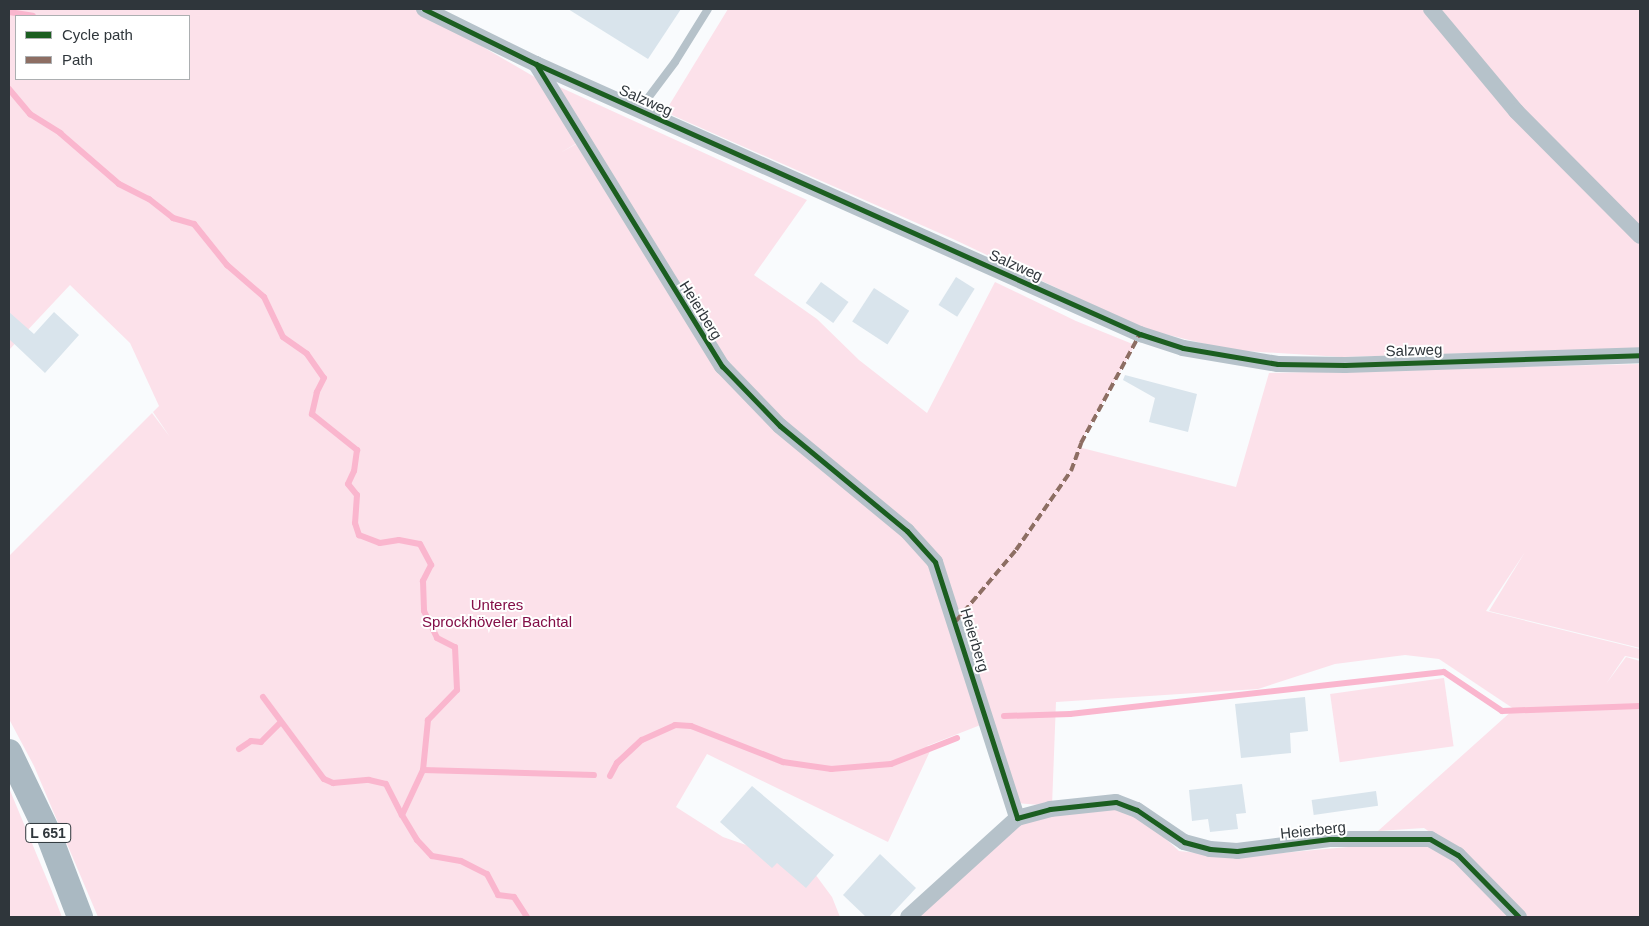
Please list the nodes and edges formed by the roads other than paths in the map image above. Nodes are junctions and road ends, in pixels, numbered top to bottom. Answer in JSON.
{"nodes":[{"id":1,"x":424,"y":9,"type":"edge"},
{"id":2,"x":708,"y":9,"type":"edge"},
{"id":3,"x":1431,"y":9,"type":"edge"},
{"id":4,"x":536,"y":64,"type":"junction"},
{"id":5,"x":639,"y":110,"type":"junction"},
{"id":6,"x":1640,"y":236,"type":"edge"},
{"id":7,"x":1640,"y":355,"type":"edge"},
{"id":8,"x":9,"y":752,"type":"edge"},
{"id":9,"x":1017,"y":818,"type":"junction"},
{"id":10,"x":80,"y":917,"type":"edge"},
{"id":11,"x":908,"y":917,"type":"edge"},
{"id":12,"x":1519,"y":917,"type":"edge"}],
"edges":[{"from":1,"to":4,"type":"street","name":"Salzweg"},
{"from":2,"to":5,"type":"lane"},
{"from":3,"to":6,"type":"street"},
{"from":4,"to":5,"type":"street","name":"Salzweg"},
{"from":4,"to":9,"type":"street","name":"Heierberg"},
{"from":5,"to":7,"type":"street","name":"Salzweg"},
{"from":8,"to":10,"type":"main road","number":"L 651"},
{"from":9,"to":11,"type":"street","name":"Heierberg"},
{"from":9,"to":12,"type":"street","name":"Heierberg"}]}
